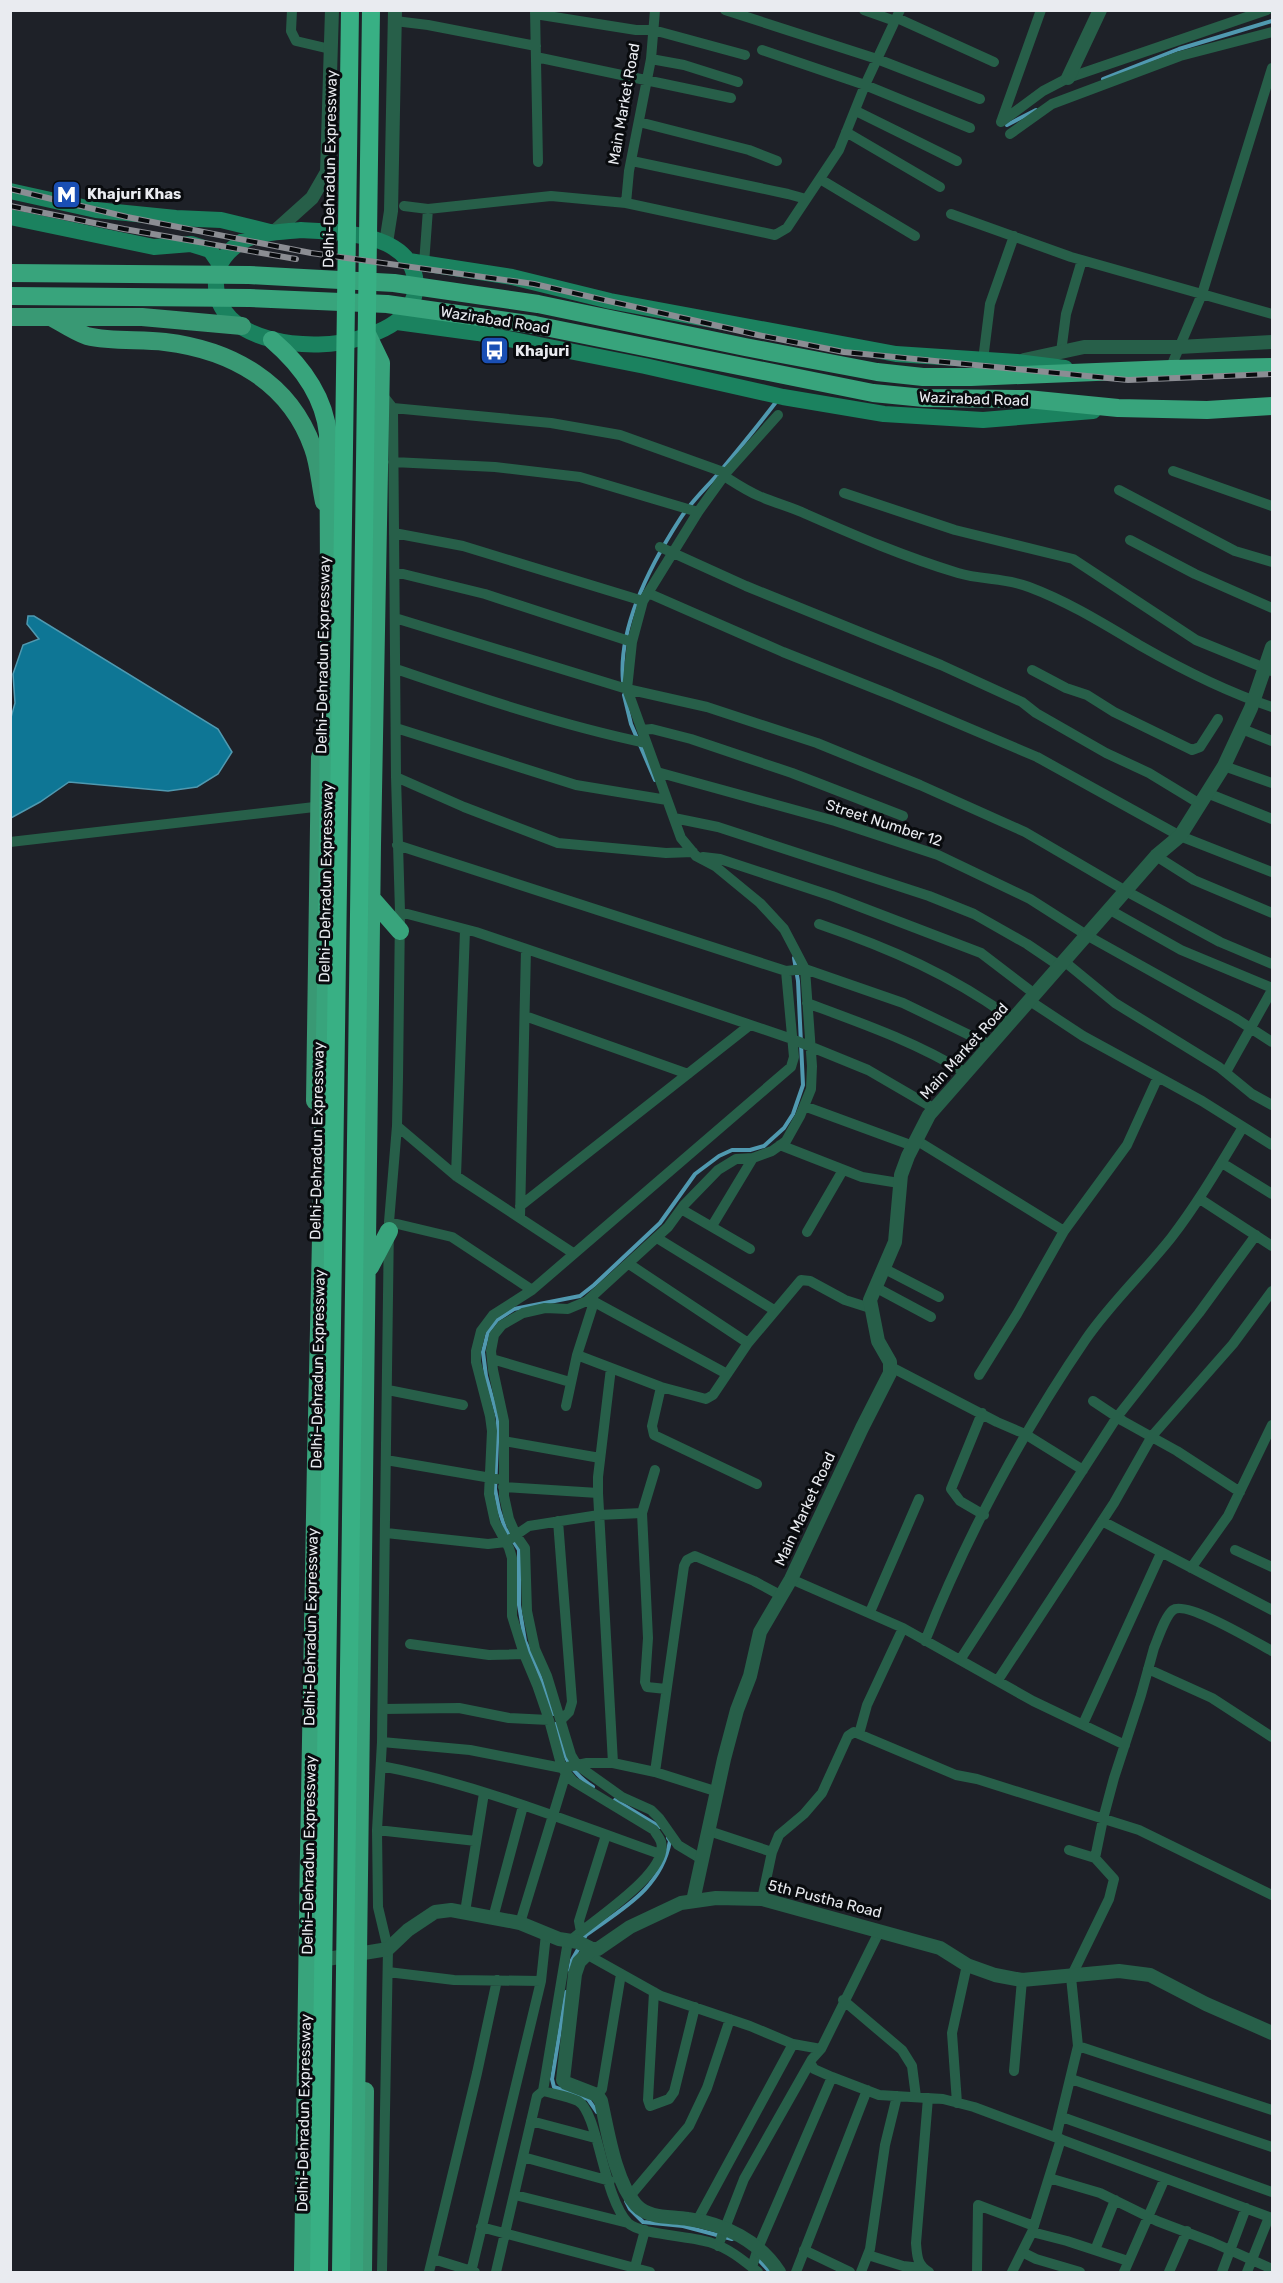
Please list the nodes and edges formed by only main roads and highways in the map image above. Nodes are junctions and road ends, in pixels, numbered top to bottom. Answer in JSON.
{"nodes":[{"id":1,"x":350,"y":10,"type":"edge"},
{"id":2,"x":371,"y":10,"type":"edge"},
{"id":3,"x":10,"y":191,"type":"edge"},
{"id":4,"x":10,"y":217,"type":"edge"},
{"id":5,"x":273,"y":233,"type":"junction"},
{"id":6,"x":219,"y":263,"type":"junction"},
{"id":7,"x":417,"y":263,"type":"junction"},
{"id":8,"x":10,"y":273,"type":"edge"},
{"id":9,"x":520,"y":279,"type":"junction"},
{"id":10,"x":10,"y":296,"type":"edge"},
{"id":11,"x":10,"y":317,"type":"edge"},
{"id":12,"x":51,"y":317,"type":"junction"},
{"id":13,"x":397,"y":322,"type":"junction"},
{"id":14,"x":242,"y":326,"type":"junction"},
{"id":15,"x":368,"y":336,"type":"junction"},
{"id":16,"x":496,"y":337,"type":"junction"},
{"id":17,"x":272,"y":340,"type":"junction"},
{"id":18,"x":1272,"y":367,"type":"edge"},
{"id":19,"x":1098,"y":372,"type":"junction"},
{"id":20,"x":1272,"y":406,"type":"edge"},
{"id":21,"x":1118,"y":408,"type":"junction"},
{"id":22,"x":372,"y":899,"type":"junction"},
{"id":23,"x":400,"y":931,"type":"road end"},
{"id":24,"x":389,"y":1227,"type":"road end"},
{"id":25,"x":368,"y":1271,"type":"junction"},
{"id":26,"x":320,"y":1311,"type":"junction"},
{"id":27,"x":367,"y":1312,"type":"junction"},
{"id":28,"x":331,"y":1361,"type":"junction"},
{"id":29,"x":361,"y":1954,"type":"junction"},
{"id":30,"x":303,"y":2272,"type":"edge"},
{"id":31,"x":319,"y":2272,"type":"edge"},
{"id":32,"x":341,"y":2272,"type":"edge"},
{"id":33,"x":354,"y":2272,"type":"edge"},
{"id":34,"x":363,"y":2272,"type":"edge"}],
"edges":[{"from":1,"to":28,"type":"highway","name":"Delhi-Dehradun Expressway"},
{"from":2,"to":32,"type":"highway"},
{"from":3,"to":5,"type":"main road"},
{"from":4,"to":6,"type":"main road"},
{"from":5,"to":6,"type":"main road"},
{"from":5,"to":7,"type":"main road"},
{"from":6,"to":14,"type":"main road"},
{"from":7,"to":9,"type":"main road","name":"Wazirabad Road"},
{"from":7,"to":13,"type":"main road"},
{"from":8,"to":19,"type":"highway","name":"Wazirabad Road"},
{"from":9,"to":16,"type":"main road"},
{"from":9,"to":19,"type":"main road","name":"Wazirabad Road"},
{"from":10,"to":21,"type":"highway","name":"Wazirabad Road"},
{"from":11,"to":12,"type":"main road"},
{"from":12,"to":14,"type":"main road"},
{"from":12,"to":28,"type":"main road"},
{"from":13,"to":15,"type":"main road"},
{"from":13,"to":16,"type":"main road","name":"Wazirabad Road"},
{"from":14,"to":17,"type":"main road"},
{"from":15,"to":17,"type":"main road"},
{"from":15,"to":22,"type":"highway"},
{"from":16,"to":21,"type":"main road","name":"Wazirabad Road"},
{"from":17,"to":26,"type":"highway","name":"Delhi–Dehradun Expressway"},
{"from":18,"to":19,"type":"highway","name":"Wazirabad Road"},
{"from":20,"to":21,"type":"highway","name":"Wazirabad Road"},
{"from":22,"to":23,"type":"highway"},
{"from":22,"to":25,"type":"highway"},
{"from":24,"to":25,"type":"highway"},
{"from":25,"to":27,"type":"highway"},
{"from":26,"to":27,"type":"highway"},
{"from":26,"to":30,"type":"highway","name":"Delhi–Dehradun Expressway"},
{"from":27,"to":29,"type":"highway"},
{"from":28,"to":31,"type":"highway","name":"Delhi-Dehradun Expressway"},
{"from":29,"to":33,"type":"highway"},
{"from":29,"to":34,"type":"main road"}]}
